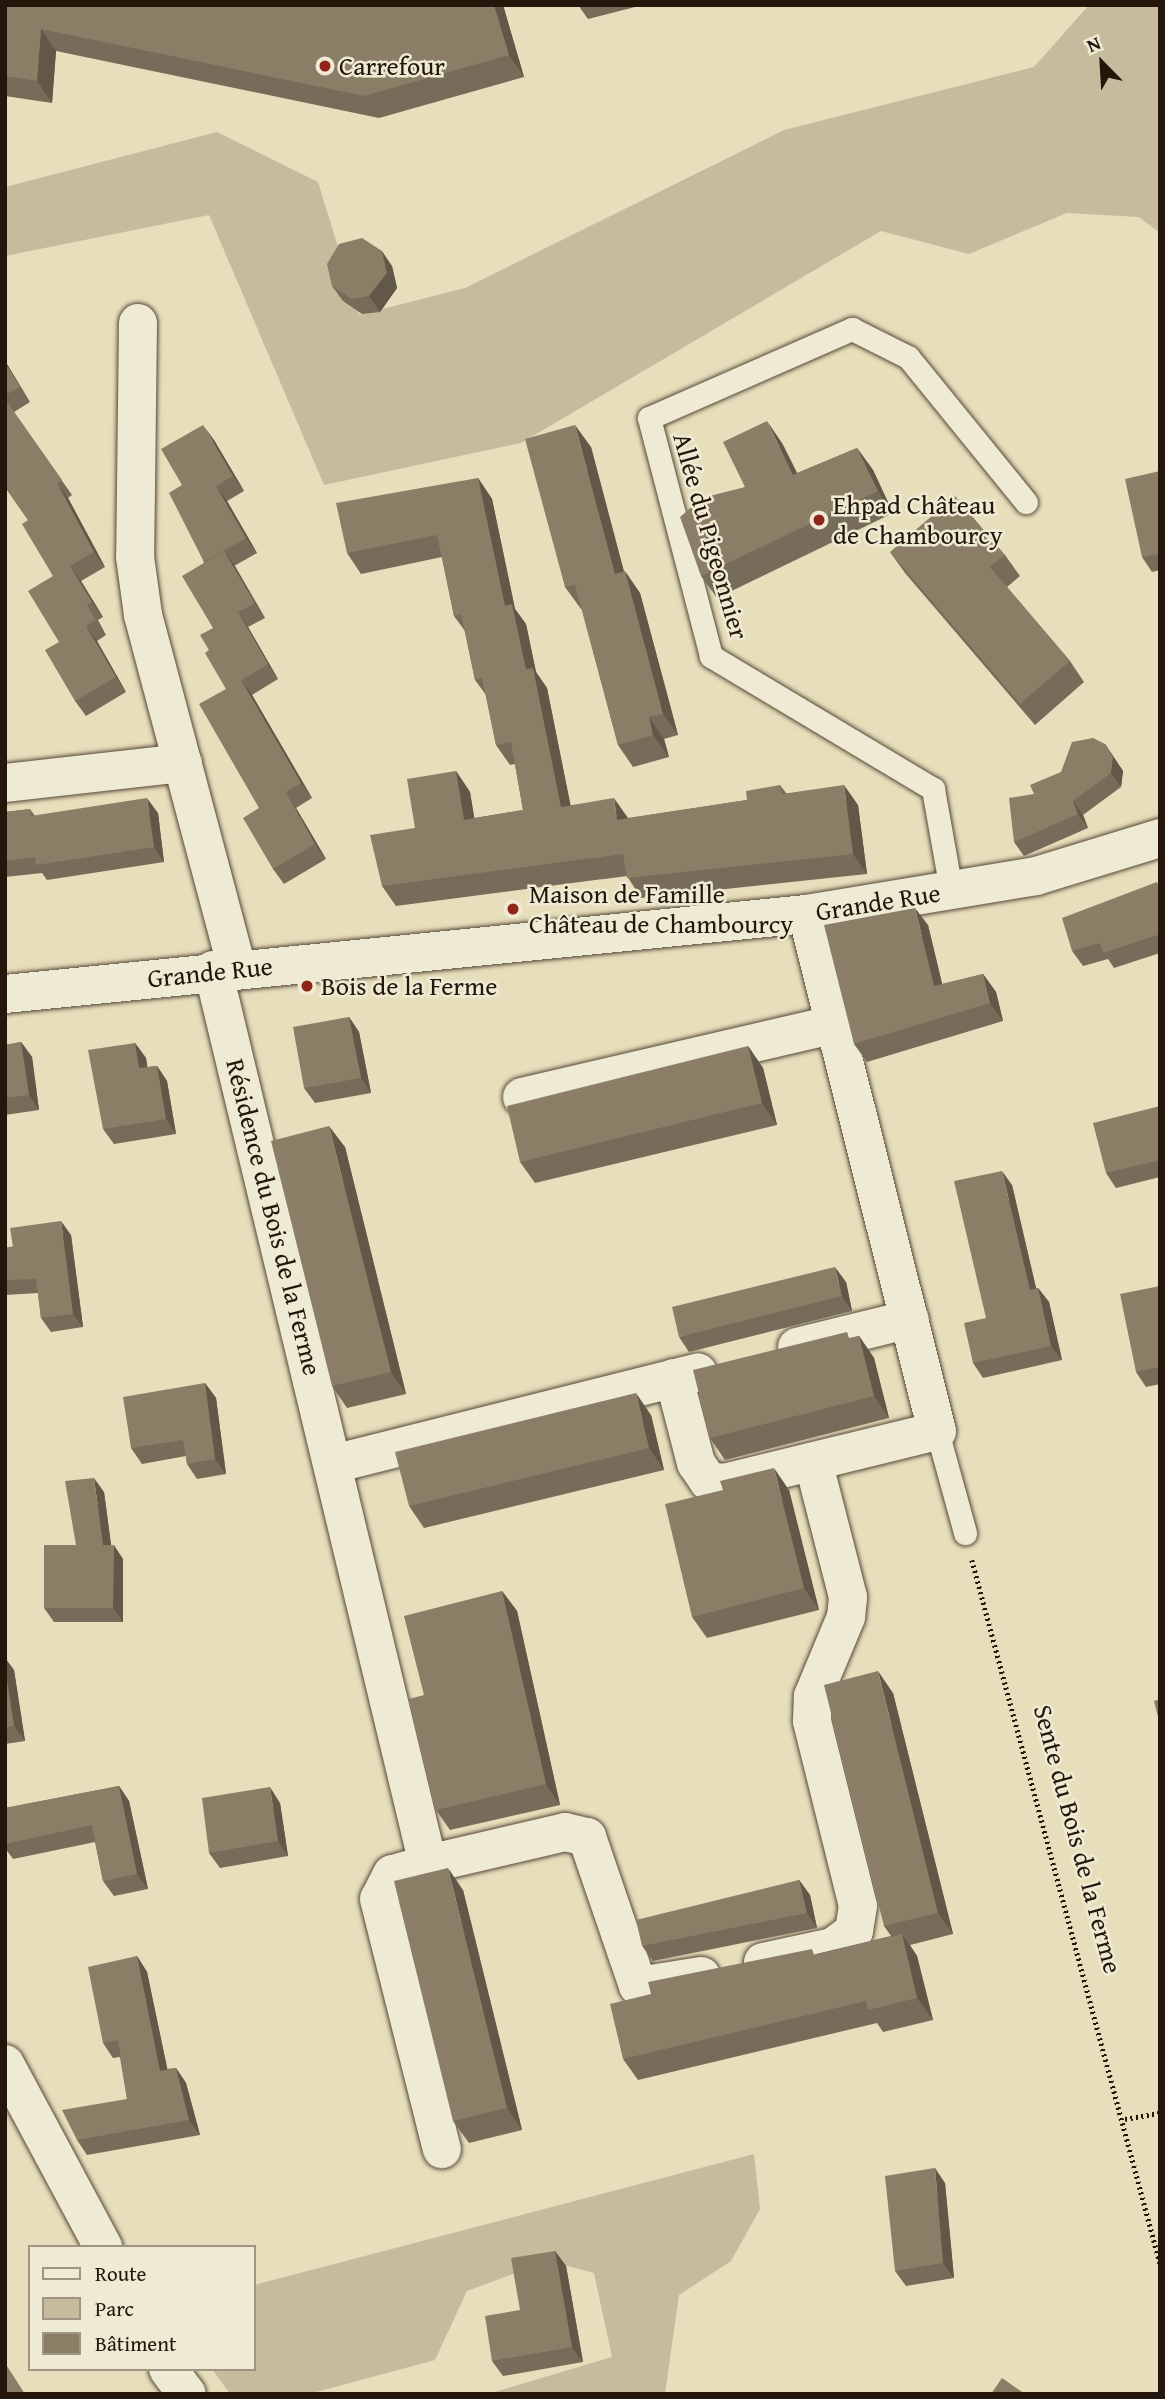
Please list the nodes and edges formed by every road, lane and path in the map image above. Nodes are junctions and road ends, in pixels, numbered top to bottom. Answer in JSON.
{"nodes":[{"id":1,"x":138,"y":323,"type":"dead end"},
{"id":2,"x":1026,"y":502,"type":"dead end"},
{"id":3,"x":183,"y":763,"type":"junction"},
{"id":4,"x":5,"y":783,"type":"edge"},
{"id":5,"x":1160,"y":838,"type":"edge"},
{"id":6,"x":951,"y":890,"type":"junction"},
{"id":7,"x":807,"y":914,"type":"junction"},
{"id":8,"x":225,"y":969,"type":"junction"},
{"id":9,"x":5,"y":994,"type":"edge"},
{"id":10,"x":835,"y":1024,"type":"junction"},
{"id":11,"x":522,"y":1097,"type":"dead end"},
{"id":12,"x":910,"y":1319,"type":"junction"},
{"id":13,"x":674,"y":1378,"type":"junction"},
{"id":14,"x":937,"y":1431,"type":"junction"},
{"id":15,"x":813,"y":1461,"type":"junction"},
{"id":16,"x":337,"y":1463,"type":"junction"},
{"id":17,"x":965,"y":1533,"type":"joint"},
{"id":18,"x":428,"y":1864,"type":"junction"},
{"id":19,"x":5,"y":2064,"type":"edge"},
{"id":20,"x":1160,"y":2113,"type":"edge"},
{"id":21,"x":1125,"y":2119,"type":"junction"},
{"id":22,"x":442,"y":2149,"type":"dead end"},
{"id":23,"x":102,"y":2245,"type":"edge"},
{"id":24,"x":1160,"y":2263,"type":"edge"},
{"id":25,"x":170,"y":2371,"type":"edge"},
{"id":26,"x":187,"y":2394,"type":"edge"}],
"edges":[{"from":1,"to":3,"type":"street","name":"Résidence du Bois de la Ferme"},
{"from":2,"to":6,"type":"lane","name":"Allée du Pigeonnier"},
{"from":3,"to":4,"type":"street"},
{"from":3,"to":8,"type":"street","name":"Résidence du Bois de la Ferme"},
{"from":5,"to":6,"type":"street","name":"Grande Rue"},
{"from":6,"to":7,"type":"street","name":"Grande Rue"},
{"from":7,"to":8,"type":"street","name":"Grande Rue"},
{"from":7,"to":10,"type":"street"},
{"from":8,"to":9,"type":"street","name":"Grande Rue"},
{"from":8,"to":16,"type":"street","name":"Résidence du Bois de la Ferme"},
{"from":10,"to":11,"type":"street"},
{"from":10,"to":12,"type":"street"},
{"from":12,"to":13,"type":"street"},
{"from":12,"to":14,"type":"street"},
{"from":13,"to":15,"type":"street"},
{"from":13,"to":16,"type":"street"},
{"from":14,"to":15,"type":"street"},
{"from":14,"to":17,"type":"lane"},
{"from":15,"to":18,"type":"street"},
{"from":16,"to":18,"type":"street","name":"Résidence du Bois de la Ferme"},
{"from":17,"to":21,"type":"path","name":"Sente du Bois de la Ferme"},
{"from":18,"to":22,"type":"street"},
{"from":19,"to":23,"type":"street"},
{"from":20,"to":21,"type":"path"},
{"from":21,"to":24,"type":"path","name":"Sente du Bois de la Ferme"},
{"from":25,"to":26,"type":"street"}]}
